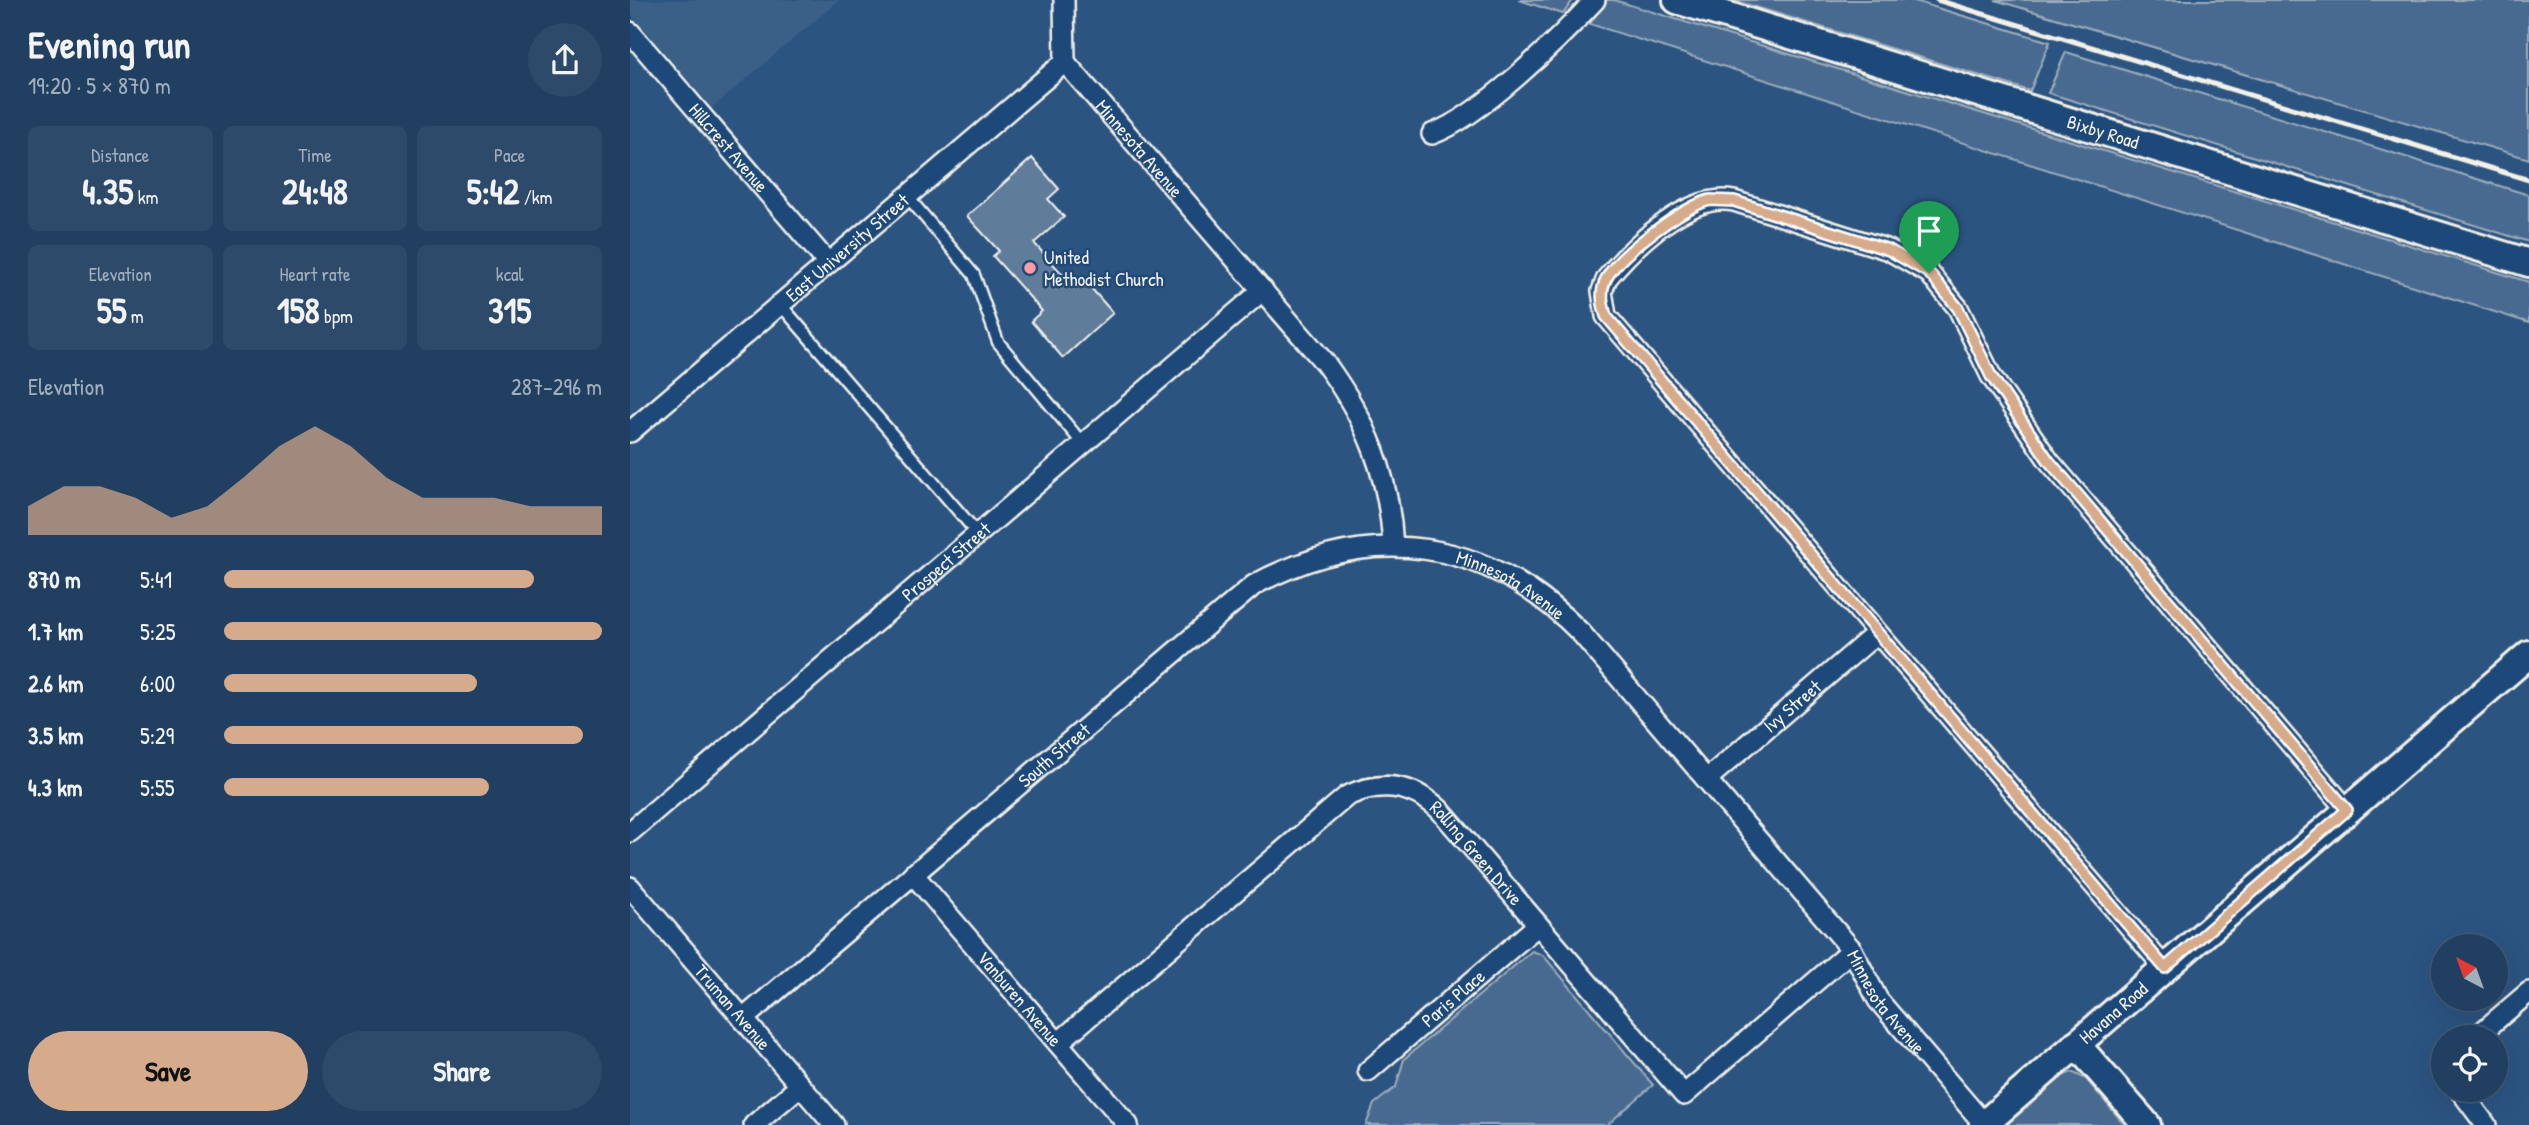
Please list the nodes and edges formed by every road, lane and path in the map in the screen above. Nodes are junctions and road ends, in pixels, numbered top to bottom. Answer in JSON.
{"nodes":[{"id":1,"x":1064,"y":0,"type":"edge"},
{"id":2,"x":1595,"y":0,"type":"edge"},
{"id":3,"x":1677,"y":0,"type":"edge"},
{"id":4,"x":630,"y":32,"type":"edge"},
{"id":5,"x":1065,"y":62,"type":"junction"},
{"id":6,"x":1432,"y":134,"type":"dead end"},
{"id":7,"x":907,"y":195,"type":"junction"},
{"id":8,"x":827,"y":262,"type":"junction"},
{"id":9,"x":2529,"y":262,"type":"edge"},
{"id":10,"x":1263,"y":290,"type":"junction"},
{"id":11,"x":780,"y":304,"type":"junction"},
{"id":12,"x":630,"y":432,"type":"edge"},
{"id":13,"x":1083,"y":444,"type":"junction"},
{"id":14,"x":978,"y":534,"type":"junction"},
{"id":15,"x":1393,"y":546,"type":"junction"},
{"id":16,"x":1877,"y":633,"type":"junction"},
{"id":17,"x":2529,"y":654,"type":"edge"},
{"id":18,"x":1707,"y":779,"type":"junction"},
{"id":19,"x":2347,"y":810,"type":"junction"},
{"id":20,"x":630,"y":832,"type":"edge"},
{"id":21,"x":913,"y":874,"type":"junction"},
{"id":22,"x":630,"y":887,"type":"edge"},
{"id":23,"x":1538,"y":925,"type":"junction"},
{"id":24,"x":1852,"y":950,"type":"junction"},
{"id":25,"x":2165,"y":968,"type":"junction"},
{"id":26,"x":2529,"y":992,"type":"edge"},
{"id":27,"x":743,"y":1019,"type":"junction"},
{"id":28,"x":2490,"y":1025,"type":"edge"},
{"id":29,"x":1058,"y":1043,"type":"junction"},
{"id":30,"x":2076,"y":1044,"type":"junction"},
{"id":31,"x":1368,"y":1071,"type":"dead end"},
{"id":32,"x":800,"y":1086,"type":"junction"},
{"id":33,"x":2469,"y":1102,"type":"edge"},
{"id":34,"x":1983,"y":1124,"type":"edge"},
{"id":35,"x":754,"y":1125,"type":"edge"},
{"id":36,"x":834,"y":1125,"type":"edge"},
{"id":37,"x":1128,"y":1125,"type":"edge"},
{"id":38,"x":2147,"y":1125,"type":"edge"},
{"id":39,"x":2486,"y":1125,"type":"edge"}],
"edges":[{"from":1,"to":5,"type":"street"},
{"from":2,"to":6,"type":"street"},
{"from":3,"to":9,"type":"main road","name":"Bixby Road"},
{"from":4,"to":8,"type":"street","name":"Hillcrest Avenue"},
{"from":5,"to":7,"type":"street","name":"East University Street"},
{"from":5,"to":10,"type":"street","name":"Minnesota Avenue"},
{"from":7,"to":8,"type":"street","name":"East University Street"},
{"from":7,"to":13,"type":"lane"},
{"from":8,"to":11,"type":"street","name":"East University Street"},
{"from":10,"to":13,"type":"street","name":"Prospect Street"},
{"from":10,"to":15,"type":"street","name":"Minnesota Avenue"},
{"from":11,"to":12,"type":"street","name":"East University Street"},
{"from":11,"to":14,"type":"lane"},
{"from":13,"to":14,"type":"street","name":"Prospect Street"},
{"from":14,"to":20,"type":"street","name":"Prospect Street"},
{"from":15,"to":18,"type":"street","name":"Minnesota Avenue"},
{"from":15,"to":21,"type":"street","name":"South Street"},
{"from":16,"to":18,"type":"street","name":"Ivy Street"},
{"from":16,"to":19,"type":"street"},
{"from":16,"to":25,"type":"street"},
{"from":17,"to":19,"type":"main road","name":"Havana Road"},
{"from":18,"to":24,"type":"street","name":"Minnesota Avenue"},
{"from":19,"to":25,"type":"main road","name":"Havana Road"},
{"from":21,"to":27,"type":"street","name":"South Street"},
{"from":21,"to":29,"type":"street","name":"Vanburen Avenue"},
{"from":22,"to":27,"type":"street","name":"Truman Avenue"},
{"from":23,"to":24,"type":"street","name":"Rolling Green Drive"},
{"from":23,"to":29,"type":"street","name":"Rolling Green Drive"},
{"from":23,"to":31,"type":"street","name":"Paris Place"},
{"from":24,"to":34,"type":"street","name":"Minnesota Avenue"},
{"from":25,"to":30,"type":"main road","name":"Havana Road"},
{"from":26,"to":28,"type":"street"},
{"from":27,"to":32,"type":"street","name":"Truman Avenue"},
{"from":29,"to":37,"type":"street","name":"Vanburen Avenue"},
{"from":30,"to":34,"type":"main road","name":"Havana Road"},
{"from":30,"to":38,"type":"main road"},
{"from":32,"to":35,"type":"street"},
{"from":32,"to":36,"type":"street","name":"Truman Avenue"},
{"from":33,"to":39,"type":"street"}]}
